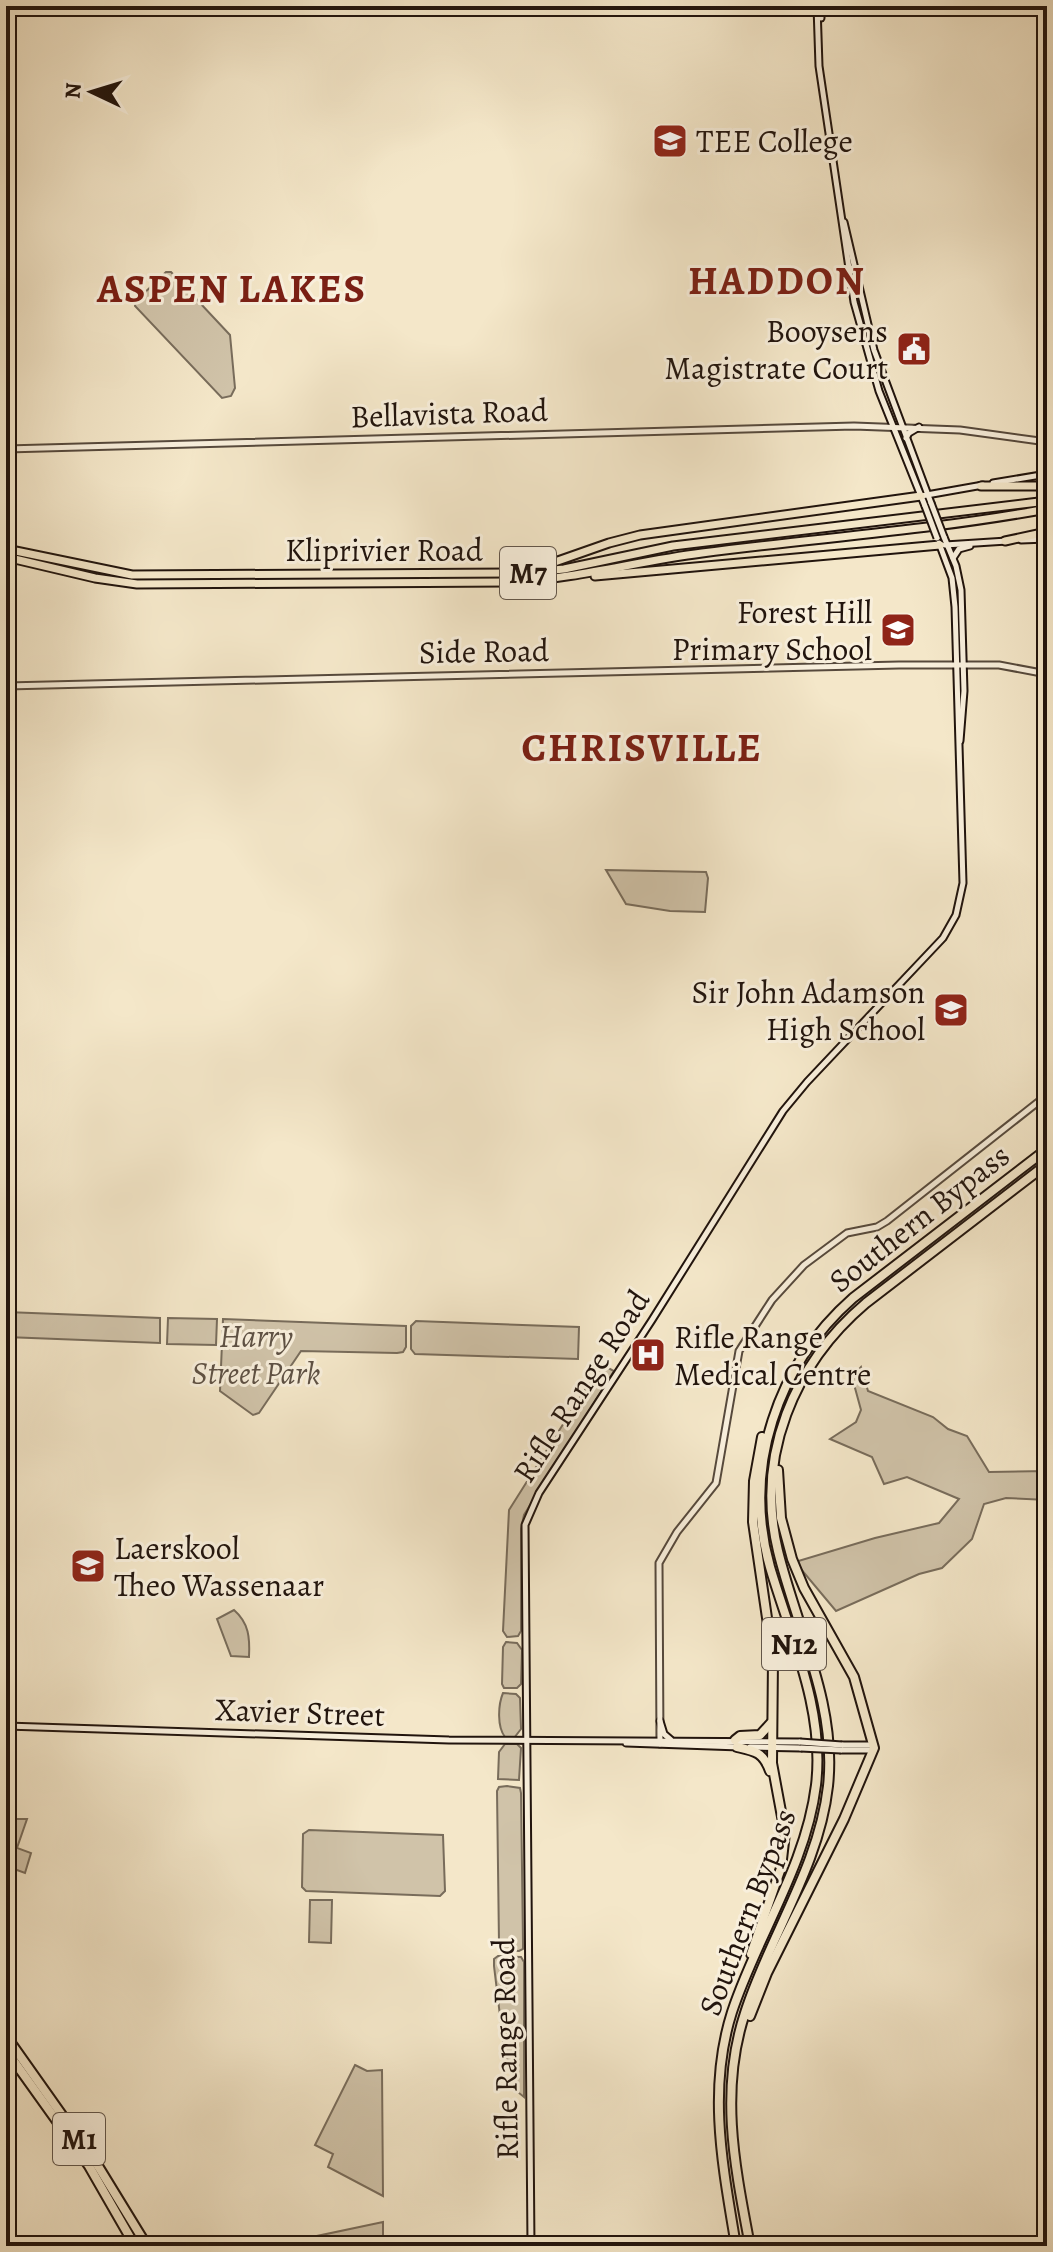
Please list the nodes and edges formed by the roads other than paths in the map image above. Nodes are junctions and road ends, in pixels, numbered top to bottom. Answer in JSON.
{"nodes":[{"id":1,"x":819,"y":6,"type":"edge"},
{"id":2,"x":894,"y":426,"type":"junction"},
{"id":3,"x":902,"y":426,"type":"junction"},
{"id":4,"x":919,"y":427,"type":"junction"},
{"id":5,"x":906,"y":438,"type":"junction"},
{"id":6,"x":1047,"y":442,"type":"edge"},
{"id":7,"x":6,"y":449,"type":"edge"},
{"id":8,"x":1047,"y":474,"type":"edge"},
{"id":9,"x":915,"y":480,"type":"junction"},
{"id":10,"x":981,"y":486,"type":"junction"},
{"id":11,"x":1047,"y":486,"type":"edge"},
{"id":12,"x":924,"y":496,"type":"junction"},
{"id":13,"x":903,"y":499,"type":"junction"},
{"id":14,"x":1047,"y":501,"type":"edge"},
{"id":15,"x":1047,"y":509,"type":"edge"},
{"id":16,"x":1047,"y":532,"type":"edge"},
{"id":17,"x":1047,"y":539,"type":"edge"},
{"id":18,"x":942,"y":541,"type":"junction"},
{"id":19,"x":1005,"y":541,"type":"junction"},
{"id":20,"x":974,"y":543,"type":"junction"},
{"id":21,"x":6,"y":549,"type":"edge"},
{"id":22,"x":6,"y":557,"type":"edge"},
{"id":23,"x":953,"y":559,"type":"junction"},
{"id":24,"x":523,"y":573,"type":"junction"},
{"id":25,"x":569,"y":577,"type":"junction"},
{"id":26,"x":959,"y":640,"type":"junction"},
{"id":27,"x":960,"y":665,"type":"junction"},
{"id":28,"x":1047,"y":674,"type":"edge"},
{"id":29,"x":6,"y":686,"type":"edge"},
{"id":30,"x":1047,"y":1095,"type":"edge"},
{"id":31,"x":1047,"y":1149,"type":"edge"},
{"id":32,"x":1047,"y":1164,"type":"edge"},
{"id":33,"x":777,"y":1406,"type":"junction"},
{"id":34,"x":779,"y":1437,"type":"junction"},
{"id":35,"x":773,"y":1720,"type":"junction"},
{"id":36,"x":660,"y":1721,"type":"junction"},
{"id":37,"x":6,"y":1726,"type":"edge"},
{"id":38,"x":526,"y":1740,"type":"junction"},
{"id":39,"x":677,"y":1741,"type":"junction"},
{"id":40,"x":660,"y":1743,"type":"junction"},
{"id":41,"x":736,"y":1743,"type":"junction"},
{"id":42,"x":772,"y":1744,"type":"junction"},
{"id":43,"x":874,"y":1748,"type":"junction"},
{"id":44,"x":780,"y":1798,"type":"junction"},
{"id":45,"x":741,"y":1990,"type":"junction"},
{"id":46,"x":6,"y":2036,"type":"edge"},
{"id":47,"x":6,"y":2050,"type":"edge"},
{"id":48,"x":730,"y":2096,"type":"junction"},
{"id":49,"x":135,"y":2246,"type":"edge"},
{"id":50,"x":147,"y":2246,"type":"edge"},
{"id":51,"x":531,"y":2246,"type":"edge"},
{"id":52,"x":736,"y":2246,"type":"edge"},
{"id":53,"x":750,"y":2246,"type":"edge"}],
"edges":[{"from":1,"to":2,"type":"main road"},
{"from":1,"to":3,"type":"main road"},
{"from":2,"to":3,"type":"main road","name":"Bellavista Road"},
{"from":2,"to":7,"type":"main road","name":"Bellavista Road"},
{"from":2,"to":9,"type":"main road"},
{"from":3,"to":4,"type":"main road","name":"Bellavista Road"},
{"from":3,"to":5,"type":"main road"},
{"from":4,"to":5,"type":"main road"},
{"from":4,"to":6,"type":"main road","name":"Bellavista Road"},
{"from":5,"to":12,"type":"main road"},
{"from":8,"to":10,"type":"main road"},
{"from":9,"to":12,"type":"main road"},
{"from":9,"to":13,"type":"main road"},
{"from":10,"to":11,"type":"main road"},
{"from":10,"to":12,"type":"main road"},
{"from":12,"to":13,"type":"main road"},
{"from":12,"to":18,"type":"main road","bridge":true},
{"from":13,"to":24,"type":"main road"},
{"from":14,"to":24,"type":"main road","name":"Kliprivier Road","number":"M7"},
{"from":15,"to":25,"type":"main road","name":"Kliprivier Road","number":"M7"},
{"from":16,"to":19,"type":"main road"},
{"from":17,"to":19,"type":"main road"},
{"from":18,"to":20,"type":"main road"},
{"from":18,"to":23,"type":"main road","name":"Rifle Range Road"},
{"from":18,"to":25,"type":"main road"},
{"from":18,"to":26,"type":"main road","name":"Rifle Range Road"},
{"from":19,"to":20,"type":"main road"},
{"from":20,"to":23,"type":"main road"},
{"from":21,"to":24,"type":"main road","name":"Kliprivier Road","number":"M7"},
{"from":22,"to":25,"type":"main road","name":"Kliprivier Road","number":"M7"},
{"from":23,"to":26,"type":"main road","name":"Rifle Range Road"},
{"from":26,"to":27,"type":"main road","name":"Rifle Range Road"},
{"from":27,"to":28,"type":"main road","name":"Side Road"},
{"from":27,"to":29,"type":"main road","name":"Side Road"},
{"from":27,"to":38,"type":"main road","name":"Rifle Range Road"},
{"from":30,"to":36,"type":"main road"},
{"from":31,"to":33,"type":"highway","name":"Southern Bypass","number":"N12"},
{"from":32,"to":34,"type":"highway","name":"Southern Bypass","number":"N12"},
{"from":33,"to":35,"type":"highway"},
{"from":33,"to":45,"type":"highway","name":"Southern Bypass","number":"N12"},
{"from":34,"to":43,"type":"highway"},
{"from":34,"to":48,"type":"highway","name":"Southern Bypass","number":"N12"},
{"from":35,"to":41,"type":"highway"},
{"from":35,"to":42,"type":"highway"},
{"from":36,"to":39,"type":"main road"},
{"from":36,"to":40,"type":"main road"},
{"from":37,"to":38,"type":"main road","name":"Xavier Street"},
{"from":38,"to":40,"type":"main road","name":"Xavier Street"},
{"from":38,"to":51,"type":"main road","name":"Rifle Range Road"},
{"from":39,"to":40,"type":"main road","name":"Xavier Street"},
{"from":39,"to":41,"type":"main road","name":"Xavier Street"},
{"from":40,"to":41,"type":"main road","name":"Xavier Street"},
{"from":41,"to":42,"type":"main road","name":"Xavier Street"},
{"from":41,"to":44,"type":"highway"},
{"from":42,"to":43,"type":"main road","name":"Xavier Street","bridge":true},
{"from":42,"to":44,"type":"highway"},
{"from":43,"to":48,"type":"highway"},
{"from":44,"to":45,"type":"highway"},
{"from":45,"to":52,"type":"highway","name":"Southern Bypass","number":"N12"},
{"from":46,"to":50,"type":"highway","number":"M1"},
{"from":47,"to":49,"type":"highway","number":"M1"},
{"from":48,"to":53,"type":"highway","name":"Southern Bypass","number":"N12"}]}
